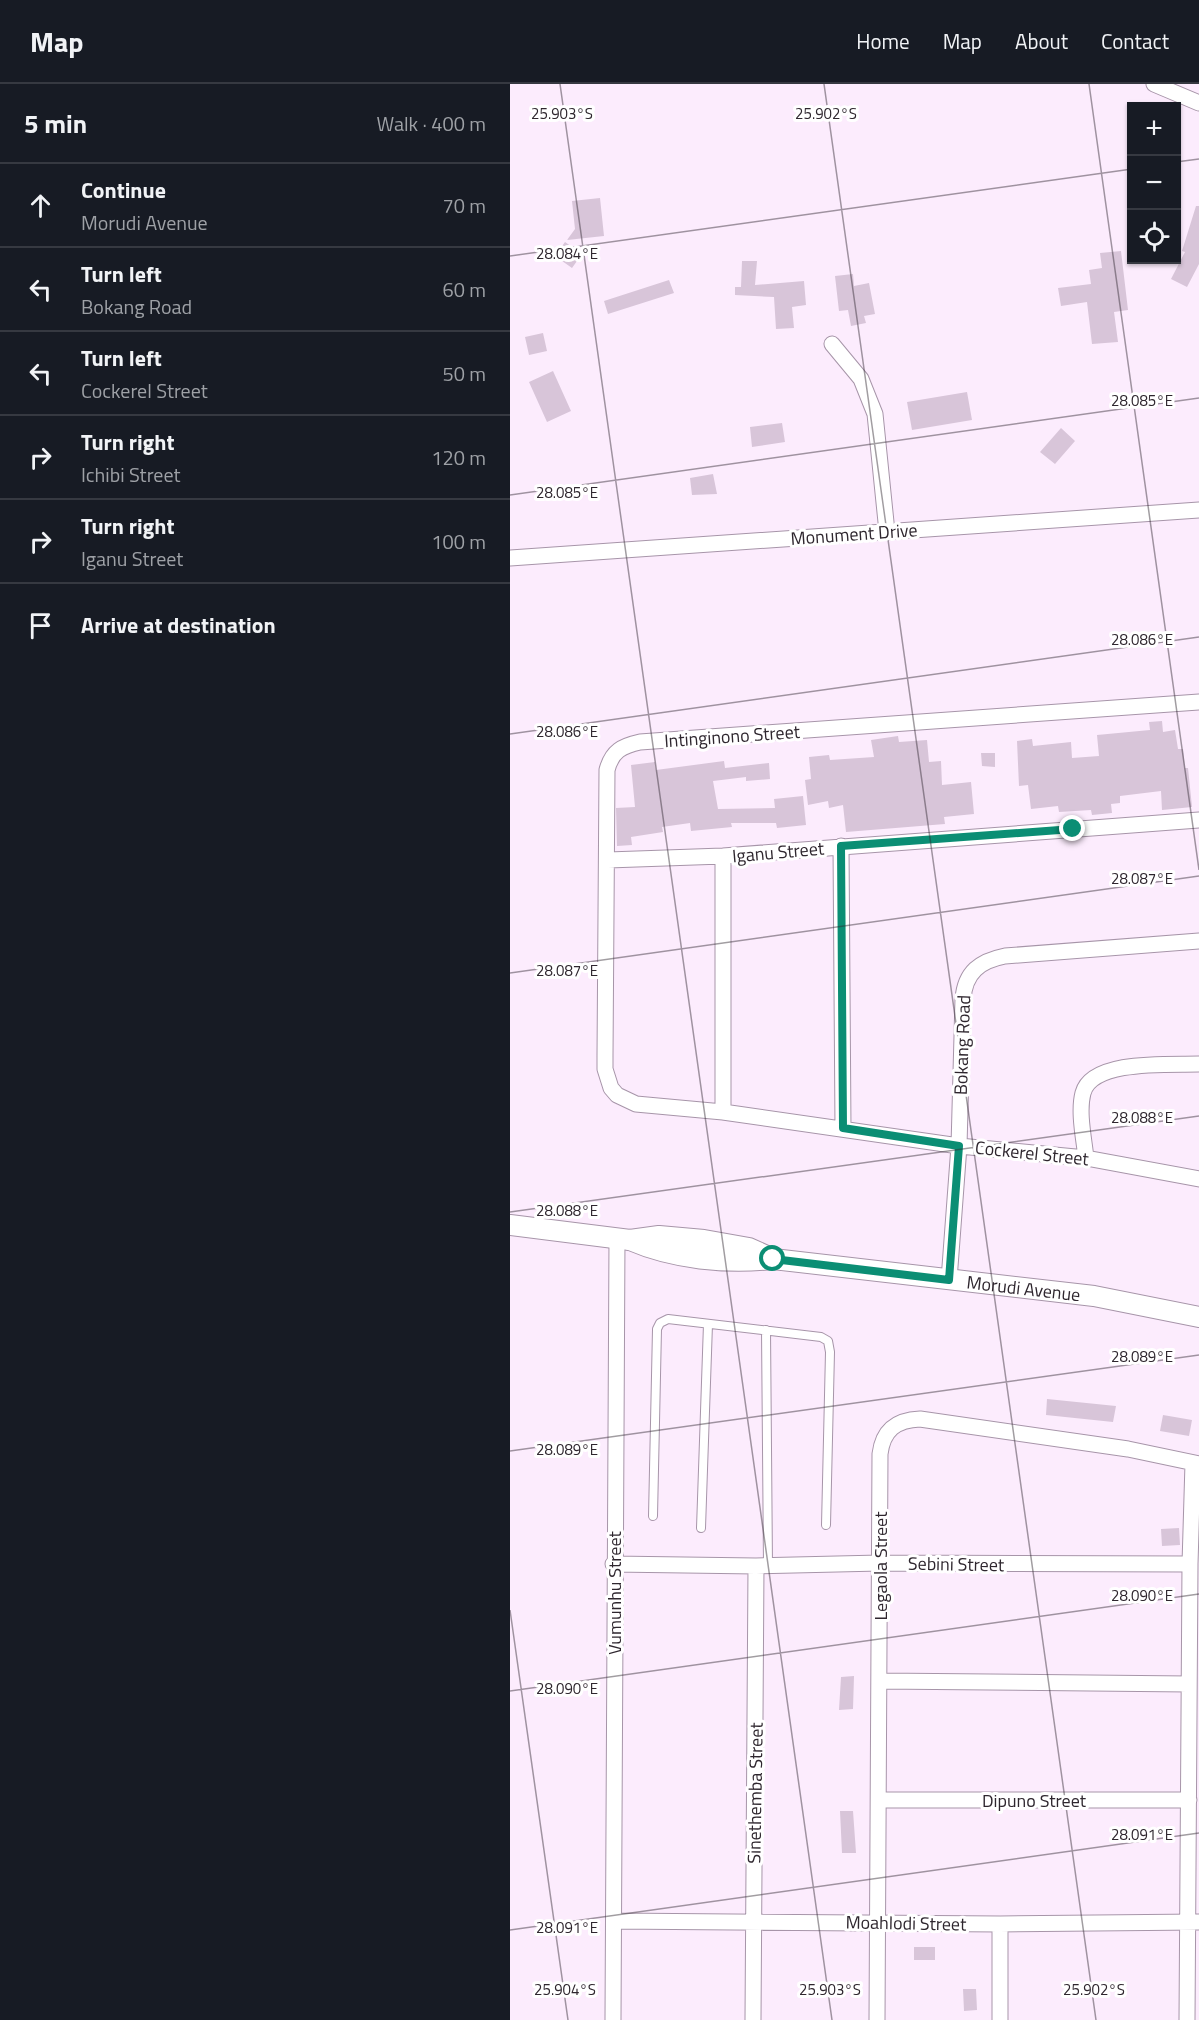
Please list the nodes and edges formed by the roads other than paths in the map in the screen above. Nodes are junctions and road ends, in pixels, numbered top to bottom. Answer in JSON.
{"nodes":[{"id":1,"x":1154,"y":84,"type":"edge"},
{"id":2,"x":1199,"y":103,"type":"edge"},
{"id":3,"x":832,"y":344,"type":"dead end"},
{"id":4,"x":1199,"y":510,"type":"edge"},
{"id":5,"x":887,"y":531,"type":"junction"},
{"id":6,"x":510,"y":558,"type":"edge"},
{"id":7,"x":1199,"y":702,"type":"edge"},
{"id":8,"x":1199,"y":820,"type":"edge"},
{"id":9,"x":841,"y":846,"type":"junction"},
{"id":10,"x":723,"y":856,"type":"junction"},
{"id":11,"x":608,"y":860,"type":"junction"},
{"id":12,"x":1199,"y":941,"type":"edge"},
{"id":13,"x":1199,"y":1064,"type":"edge"},
{"id":14,"x":617,"y":1095,"type":"joint"},
{"id":15,"x":723,"y":1112,"type":"junction"},
{"id":16,"x":843,"y":1128,"type":"junction"},
{"id":17,"x":959,"y":1146,"type":"junction"},
{"id":18,"x":1086,"y":1158,"type":"junction"},
{"id":19,"x":1199,"y":1179,"type":"edge"},
{"id":20,"x":510,"y":1225,"type":"edge"},
{"id":21,"x":623,"y":1239,"type":"junction"},
{"id":22,"x":949,"y":1280,"type":"junction"},
{"id":23,"x":1199,"y":1317,"type":"edge"},
{"id":24,"x":708,"y":1324,"type":"junction"},
{"id":25,"x":766,"y":1330,"type":"junction"},
{"id":26,"x":1196,"y":1463,"type":"edge"},
{"id":27,"x":653,"y":1516,"type":"dead end"},
{"id":28,"x":826,"y":1525,"type":"dead end"},
{"id":29,"x":701,"y":1528,"type":"dead end"},
{"id":30,"x":880,"y":1563,"type":"junction"},
{"id":31,"x":613,"y":1564,"type":"junction"},
{"id":32,"x":1190,"y":1564,"type":"junction"},
{"id":33,"x":762,"y":1566,"type":"junction"},
{"id":34,"x":879,"y":1681,"type":"junction"},
{"id":35,"x":1189,"y":1684,"type":"junction"},
{"id":36,"x":879,"y":1800,"type":"junction"},
{"id":37,"x":1189,"y":1800,"type":"junction"},
{"id":38,"x":614,"y":1921,"type":"junction"},
{"id":39,"x":753,"y":1921,"type":"junction"},
{"id":40,"x":878,"y":1921,"type":"junction"},
{"id":41,"x":1193,"y":1922,"type":"edge"},
{"id":42,"x":1000,"y":1924,"type":"junction"},
{"id":43,"x":613,"y":2020,"type":"edge"},
{"id":44,"x":753,"y":2020,"type":"edge"},
{"id":45,"x":877,"y":2020,"type":"edge"},
{"id":46,"x":1000,"y":2020,"type":"edge"},
{"id":47,"x":1187,"y":2020,"type":"edge"}],
"edges":[{"from":1,"to":2,"type":"street"},
{"from":3,"to":5,"type":"street"},
{"from":4,"to":5,"type":"street","name":"Monument Drive"},
{"from":5,"to":6,"type":"street","name":"Monument Drive"},
{"from":7,"to":11,"type":"street","name":"Intinginono Street"},
{"from":8,"to":9,"type":"street","name":"Iganu Street"},
{"from":9,"to":10,"type":"street","name":"Iganu Street"},
{"from":9,"to":16,"type":"street"},
{"from":10,"to":11,"type":"street","name":"Iganu Street"},
{"from":10,"to":15,"type":"street"},
{"from":11,"to":14,"type":"street","name":"Intinginono Street"},
{"from":12,"to":17,"type":"street","name":"Bokang Road"},
{"from":13,"to":18,"type":"street"},
{"from":14,"to":15,"type":"street","name":"Cockerel Street"},
{"from":15,"to":16,"type":"street","name":"Cockerel Street"},
{"from":16,"to":17,"type":"street","name":"Cockerel Street"},
{"from":17,"to":18,"type":"street","name":"Cockerel Street"},
{"from":17,"to":22,"type":"street","name":"Bokang Road"},
{"from":18,"to":19,"type":"street","name":"Cockerel Street"},
{"from":20,"to":21,"type":"street","name":"Morudi Avenue"},
{"from":21,"to":22,"type":"street","name":"Morudi Avenue"},
{"from":21,"to":31,"type":"street","name":"Vumunhu Street"},
{"from":22,"to":23,"type":"street","name":"Morudi Avenue"},
{"from":24,"to":25,"type":"lane"},
{"from":24,"to":27,"type":"lane"},
{"from":24,"to":29,"type":"lane"},
{"from":25,"to":28,"type":"lane"},
{"from":25,"to":33,"type":"lane"},
{"from":26,"to":30,"type":"street","name":"Legaola Street"},
{"from":26,"to":32,"type":"street"},
{"from":30,"to":32,"type":"street","name":"Sebini Street"},
{"from":30,"to":33,"type":"street","name":"Sebini Street"},
{"from":30,"to":34,"type":"street","name":"Legaola Street"},
{"from":31,"to":33,"type":"street","name":"Sebini Street"},
{"from":31,"to":38,"type":"street","name":"Vumunhu Street"},
{"from":32,"to":35,"type":"street"},
{"from":33,"to":39,"type":"street","name":"Sinethemba Street"},
{"from":34,"to":35,"type":"street"},
{"from":34,"to":36,"type":"street","name":"Legaola Street"},
{"from":35,"to":37,"type":"street"},
{"from":36,"to":37,"type":"street","name":"Dipuno Street"},
{"from":36,"to":40,"type":"street","name":"Legaola Street"},
{"from":37,"to":41,"type":"street"},
{"from":38,"to":39,"type":"street","name":"Moahlodi Street"},
{"from":38,"to":43,"type":"street","name":"Vumunhu Street"},
{"from":39,"to":40,"type":"street","name":"Moahlodi Street"},
{"from":39,"to":44,"type":"street","name":"Sinethemba Street"},
{"from":40,"to":42,"type":"street","name":"Moahlodi Street"},
{"from":40,"to":45,"type":"street","name":"Legaola Street"},
{"from":41,"to":42,"type":"street","name":"Moahlodi Street"},
{"from":41,"to":47,"type":"street"},
{"from":42,"to":46,"type":"street"}]}
